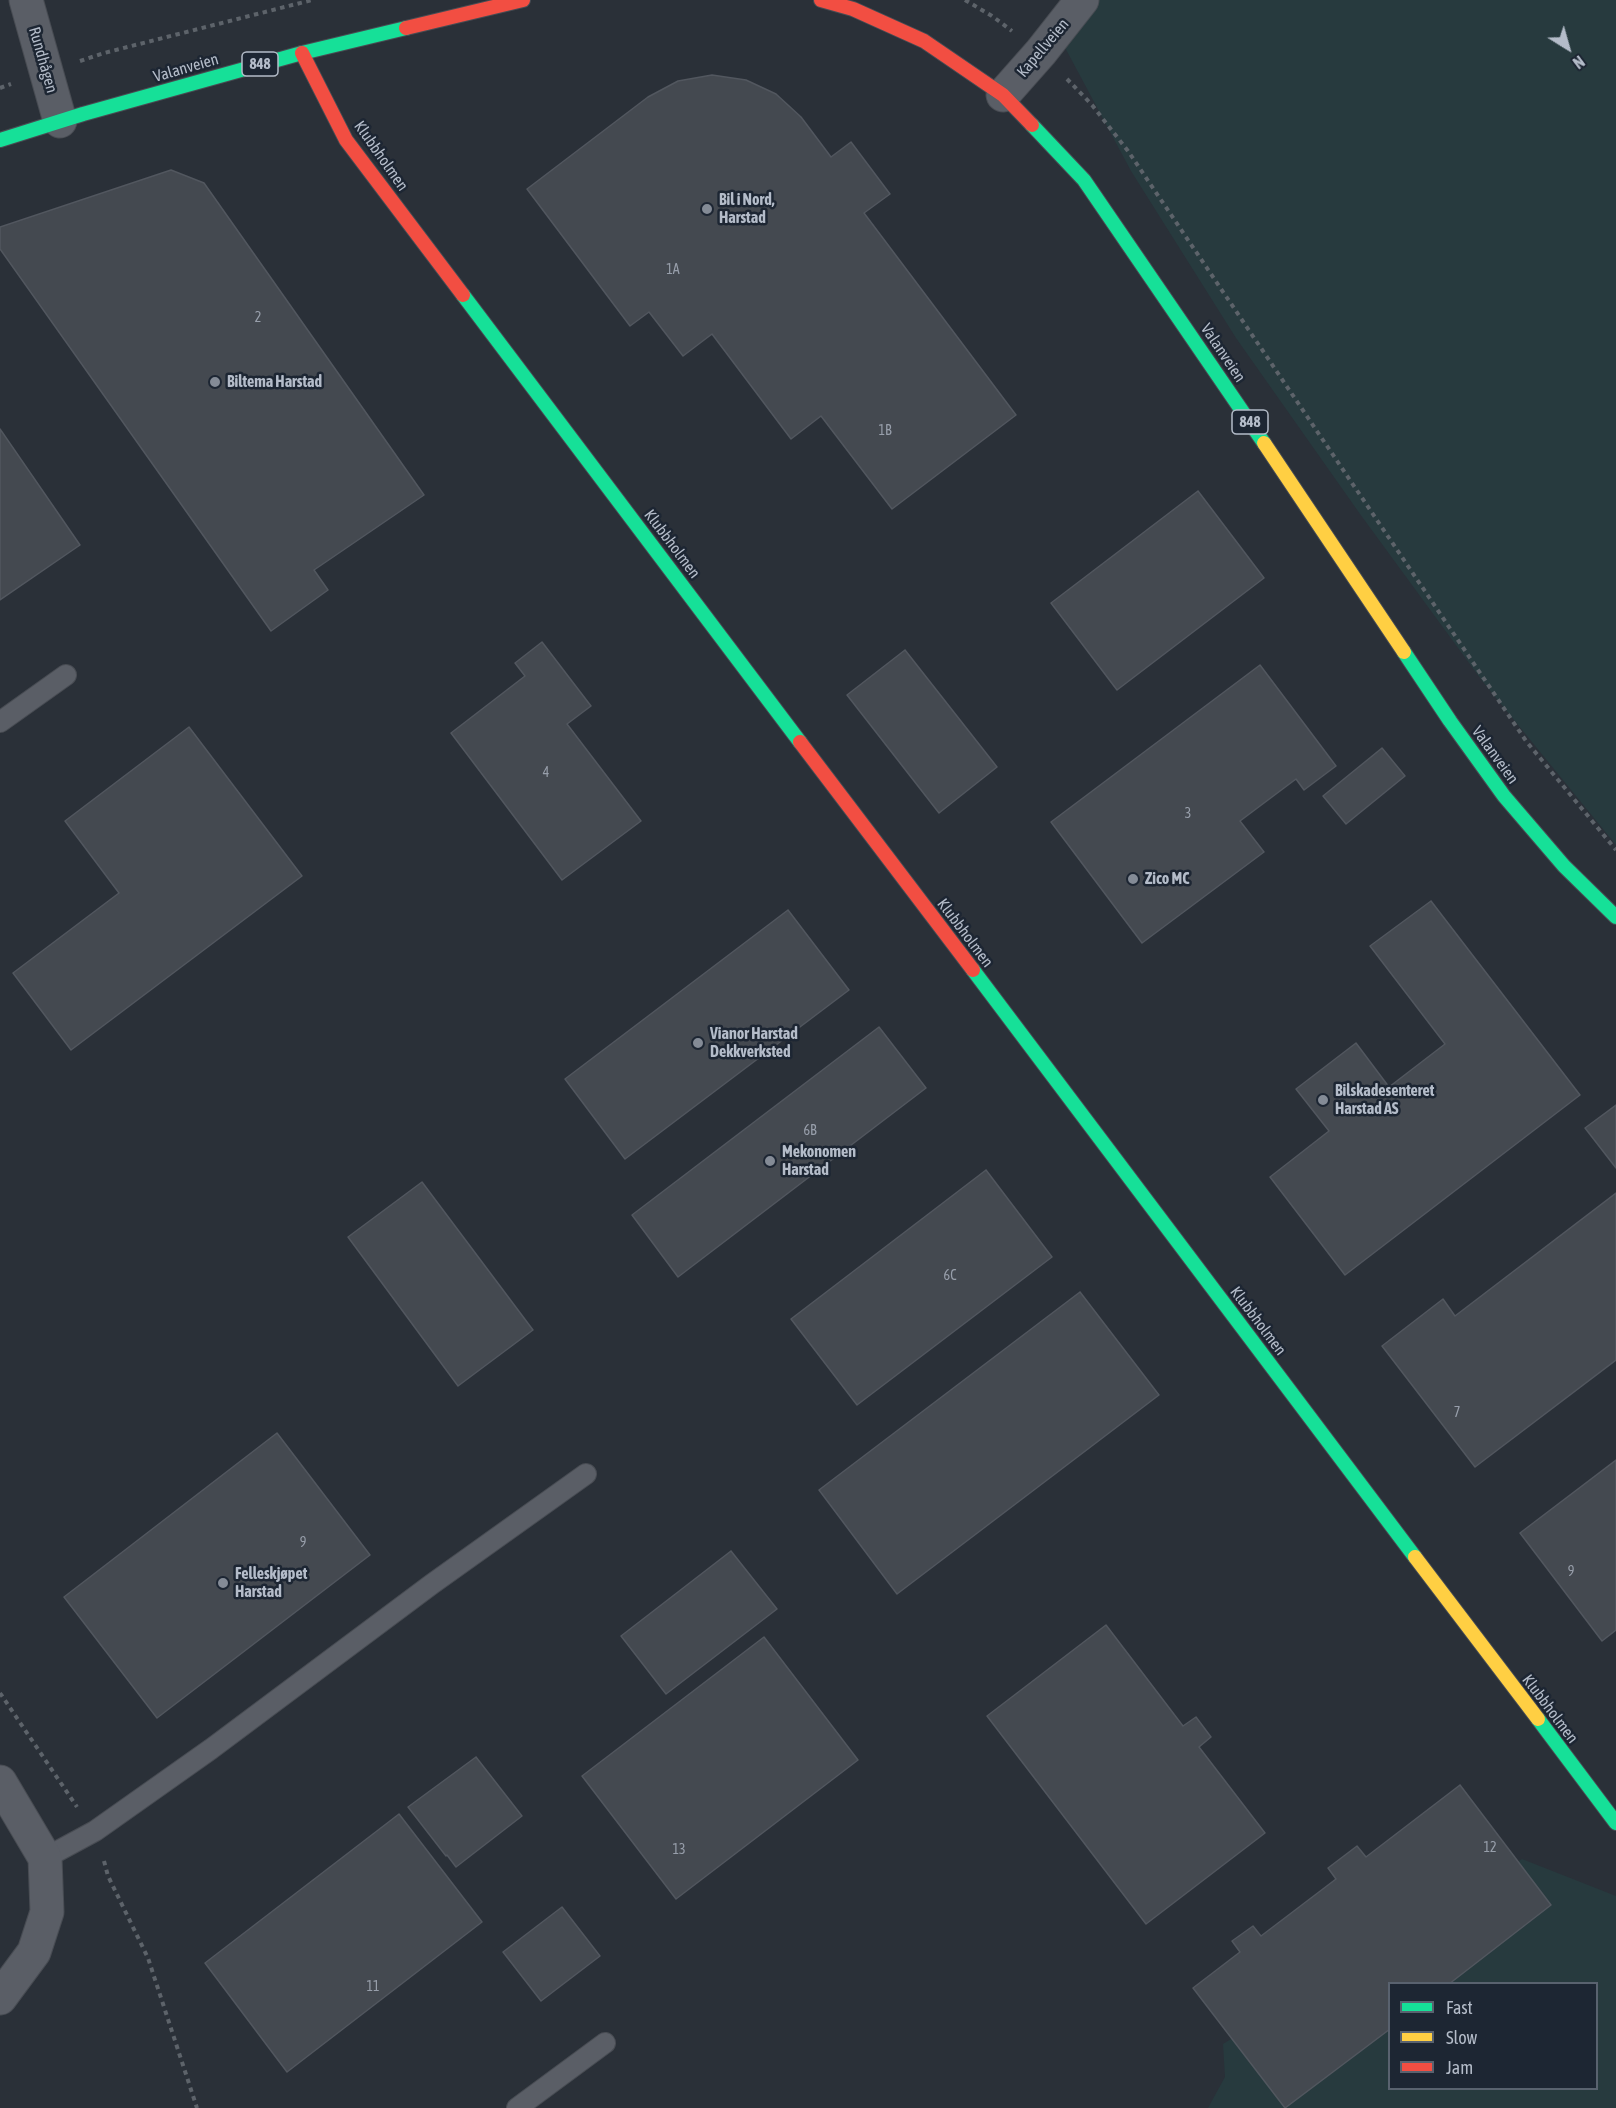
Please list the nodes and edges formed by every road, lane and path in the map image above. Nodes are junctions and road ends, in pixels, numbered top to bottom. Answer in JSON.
{"nodes":[{"id":1,"x":26,"y":0,"type":"edge"},
{"id":2,"x":312,"y":0,"type":"edge"},
{"id":3,"x":523,"y":0,"type":"edge"},
{"id":4,"x":821,"y":0,"type":"edge"},
{"id":5,"x":965,"y":0,"type":"edge"},
{"id":6,"x":1082,"y":0,"type":"edge"},
{"id":7,"x":1041,"y":52,"type":"junction"},
{"id":8,"x":302,"y":53,"type":"junction"},
{"id":9,"x":47,"y":72,"type":"junction"},
{"id":10,"x":0,"y":88,"type":"edge"},
{"id":11,"x":1003,"y":94,"type":"junction"},
{"id":12,"x":60,"y":121,"type":"junction"},
{"id":13,"x":0,"y":140,"type":"edge"},
{"id":14,"x":66,"y":675,"type":"dead end"},
{"id":15,"x":0,"y":722,"type":"edge"},
{"id":16,"x":1616,"y":850,"type":"edge"},
{"id":17,"x":1616,"y":917,"type":"edge"},
{"id":18,"x":586,"y":1474,"type":"dead end"},
{"id":19,"x":0,"y":1693,"type":"edge"},
{"id":20,"x":0,"y":1782,"type":"edge"},
{"id":21,"x":1616,"y":1823,"type":"edge"},
{"id":22,"x":95,"y":1831,"type":"junction"},
{"id":23,"x":45,"y":1858,"type":"junction"},
{"id":24,"x":0,"y":1998,"type":"edge"},
{"id":25,"x":604,"y":2043,"type":"dead end"},
{"id":26,"x":197,"y":2108,"type":"edge"},
{"id":27,"x":517,"y":2108,"type":"edge"}],
"edges":[{"from":1,"to":9,"type":"street","name":"Rundhågen"},
{"from":2,"to":9,"type":"path"},
{"from":3,"to":8,"type":"street","name":"Valanveien","number":"848"},
{"from":4,"to":11,"type":"street","name":"Valanveien","number":"848"},
{"from":5,"to":7,"type":"path"},
{"from":6,"to":7,"type":"street","name":"Kapellveien"},
{"from":7,"to":11,"type":"street","name":"Kapellveien"},
{"from":7,"to":16,"type":"path"},
{"from":8,"to":12,"type":"street","name":"Valanveien","number":"848"},
{"from":8,"to":21,"type":"street","name":"Klubbholmen"},
{"from":9,"to":10,"type":"path"},
{"from":9,"to":12,"type":"street","name":"Rundhågen"},
{"from":11,"to":17,"type":"street","name":"Valanveien","number":"848"},
{"from":12,"to":13,"type":"street","name":"Valanveien","number":"848"},
{"from":14,"to":15,"type":"lane"},
{"from":18,"to":22,"type":"lane"},
{"from":19,"to":22,"type":"path"},
{"from":20,"to":23,"type":"street"},
{"from":22,"to":23,"type":"lane"},
{"from":22,"to":26,"type":"path"},
{"from":23,"to":24,"type":"street"},
{"from":25,"to":27,"type":"lane"}]}
